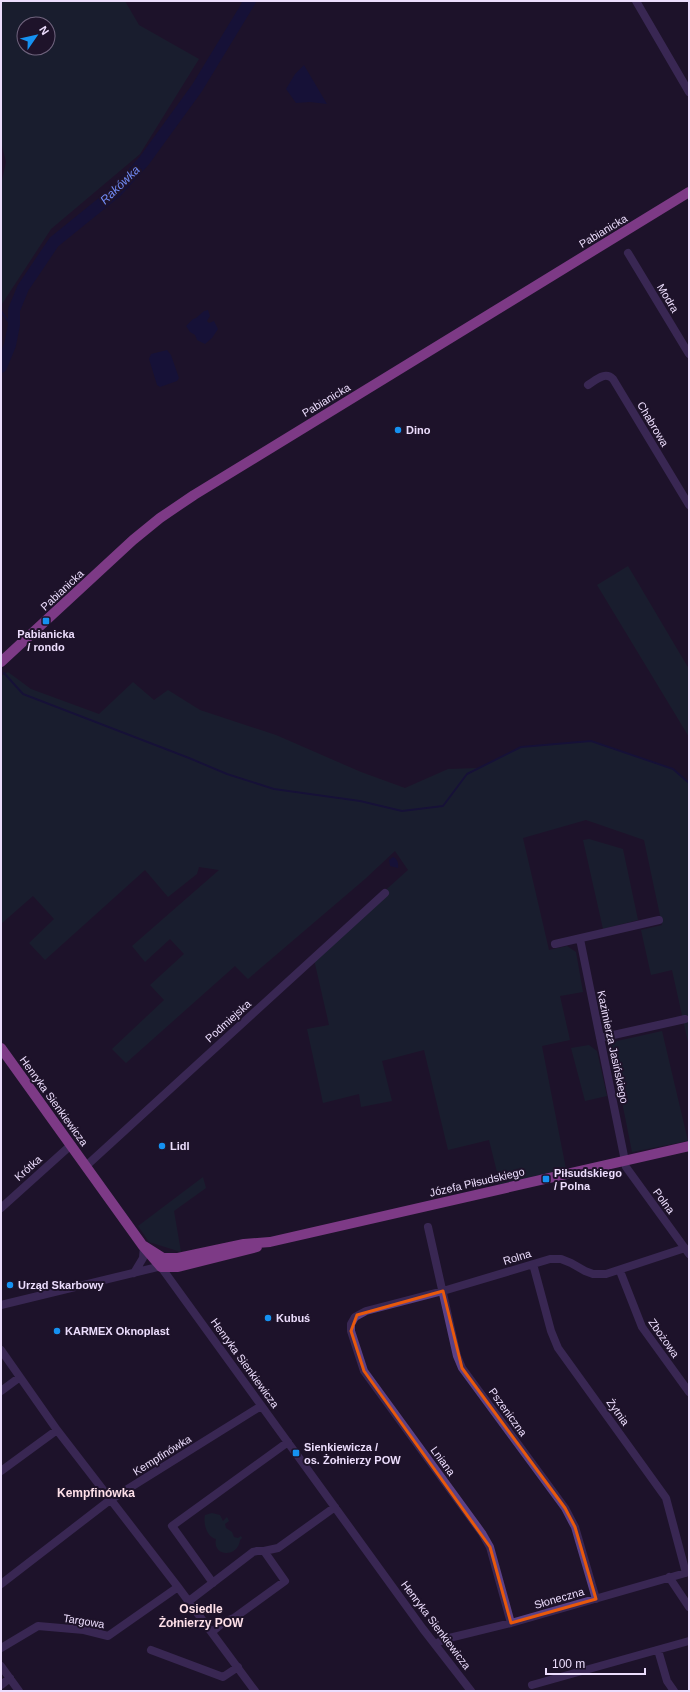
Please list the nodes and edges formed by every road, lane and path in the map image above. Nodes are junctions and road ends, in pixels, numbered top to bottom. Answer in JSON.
{"nodes":[{"id":1,"x":636,"y":1,"type":"edge"},
{"id":2,"x":689,"y":92,"type":"edge"},
{"id":3,"x":689,"y":192,"type":"edge"},
{"id":4,"x":628,"y":253,"type":"dead end"},
{"id":5,"x":689,"y":354,"type":"edge"},
{"id":6,"x":588,"y":385,"type":"dead end"},
{"id":7,"x":689,"y":505,"type":"edge"},
{"id":8,"x":1,"y":662,"type":"edge"},
{"id":9,"x":385,"y":893,"type":"dead end"},
{"id":10,"x":659,"y":920,"type":"dead end"},
{"id":11,"x":580,"y":939,"type":"junction"},
{"id":12,"x":555,"y":944,"type":"dead end"},
{"id":13,"x":685,"y":1019,"type":"dead end"},
{"id":14,"x":600,"y":1038,"type":"junction"},
{"id":15,"x":1,"y":1048,"type":"edge"},
{"id":16,"x":71,"y":1145,"type":"junction"},
{"id":17,"x":689,"y":1146,"type":"edge"},
{"id":18,"x":625,"y":1161,"type":"junction"},
{"id":19,"x":86,"y":1166,"type":"junction"},
{"id":20,"x":1,"y":1208,"type":"edge"},
{"id":21,"x":428,"y":1227,"type":"dead end"},
{"id":22,"x":144,"y":1246,"type":"junction"},
{"id":23,"x":687,"y":1251,"type":"edge"},
{"id":24,"x":180,"y":1263,"type":"junction"},
{"id":25,"x":533,"y":1264,"type":"junction"},
{"id":26,"x":161,"y":1267,"type":"junction"},
{"id":27,"x":620,"y":1271,"type":"junction"},
{"id":28,"x":134,"y":1273,"type":"junction"},
{"id":29,"x":172,"y":1282,"type":"junction"},
{"id":30,"x":442,"y":1291,"type":"junction"},
{"id":31,"x":1,"y":1305,"type":"edge"},
{"id":32,"x":355,"y":1317,"type":"joint"},
{"id":33,"x":1,"y":1350,"type":"edge"},
{"id":34,"x":20,"y":1377,"type":"junction"},
{"id":35,"x":1,"y":1391,"type":"edge"},
{"id":36,"x":689,"y":1392,"type":"edge"},
{"id":37,"x":261,"y":1406,"type":"junction"},
{"id":38,"x":58,"y":1430,"type":"junction"},
{"id":39,"x":288,"y":1442,"type":"junction"},
{"id":40,"x":1,"y":1470,"type":"edge"},
{"id":41,"x":110,"y":1500,"type":"junction"},
{"id":42,"x":335,"y":1507,"type":"junction"},
{"id":43,"x":264,"y":1551,"type":"junction"},
{"id":44,"x":687,"y":1572,"type":"edge"},
{"id":45,"x":669,"y":1577,"type":"junction"},
{"id":46,"x":213,"y":1583,"type":"junction"},
{"id":47,"x":1,"y":1584,"type":"edge"},
{"id":48,"x":178,"y":1586,"type":"junction"},
{"id":49,"x":596,"y":1599,"type":"junction"},
{"id":50,"x":189,"y":1601,"type":"junction"},
{"id":51,"x":689,"y":1607,"type":"edge"},
{"id":52,"x":511,"y":1623,"type":"junction"},
{"id":53,"x":212,"y":1632,"type":"junction"},
{"id":54,"x":689,"y":1641,"type":"edge"},
{"id":55,"x":435,"y":1644,"type":"junction"},
{"id":56,"x":1,"y":1648,"type":"edge"},
{"id":57,"x":151,"y":1650,"type":"dead end"},
{"id":58,"x":658,"y":1650,"type":"junction"},
{"id":59,"x":1,"y":1666,"type":"edge"},
{"id":60,"x":238,"y":1667,"type":"junction"},
{"id":61,"x":10,"y":1678,"type":"junction"},
{"id":62,"x":1,"y":1685,"type":"edge"},
{"id":63,"x":532,"y":1685,"type":"dead end"},
{"id":64,"x":19,"y":1691,"type":"edge"},
{"id":65,"x":255,"y":1691,"type":"edge"},
{"id":66,"x":471,"y":1691,"type":"edge"},
{"id":67,"x":674,"y":1691,"type":"edge"}],
"edges":[{"from":1,"to":2,"type":"street"},
{"from":3,"to":8,"type":"main road","name":"Pabianicka"},
{"from":4,"to":5,"type":"street","name":"Modra"},
{"from":6,"to":7,"type":"street","name":"Chabrowa"},
{"from":9,"to":19,"type":"street","name":"Podmiejska"},
{"from":10,"to":11,"type":"street"},
{"from":11,"to":12,"type":"street"},
{"from":11,"to":14,"type":"street","name":"Kazimierza Jasińskiego"},
{"from":13,"to":14,"type":"street"},
{"from":14,"to":18,"type":"street","name":"Kazimierza Jasińskiego"},
{"from":15,"to":16,"type":"main road","name":"Henryka Sienkiewicza"},
{"from":16,"to":19,"type":"main road","name":"Henryka Sienkiewicza"},
{"from":16,"to":20,"type":"street","name":"Krótka"},
{"from":17,"to":18,"type":"main road","name":"Józefa Piłsudskiego"},
{"from":18,"to":23,"type":"street","name":"Polna"},
{"from":18,"to":24,"type":"main road","name":"Józefa Piłsudskiego"},
{"from":19,"to":22,"type":"main road","name":"Henryka Sienkiewicza"},
{"from":21,"to":30,"type":"street","name":"Pszeniczna"},
{"from":22,"to":24,"type":"main road"},
{"from":22,"to":26,"type":"main road","name":"Henryka Sienkiewicza"},
{"from":22,"to":28,"type":"street"},
{"from":23,"to":27,"type":"street","name":"Rolna"},
{"from":24,"to":26,"type":"main road","name":"Józefa Piłsudskiego"},
{"from":24,"to":29,"type":"street"},
{"from":25,"to":27,"type":"street","name":"Rolna"},
{"from":25,"to":30,"type":"street","name":"Rolna"},
{"from":25,"to":44,"type":"street","name":"Żytnia"},
{"from":26,"to":28,"type":"street","name":"Józefa Piłsudskiego"},
{"from":26,"to":29,"type":"street","name":"Henryka Sienkiewicza"},
{"from":27,"to":36,"type":"street","name":"Zbożowa"},
{"from":28,"to":31,"type":"street","name":"Józefa Piłsudskiego"},
{"from":29,"to":37,"type":"street","name":"Henryka Sienkiewicza"},
{"from":30,"to":32,"type":"street","name":"Rolna"},
{"from":30,"to":49,"type":"street","name":"Pszeniczna"},
{"from":32,"to":52,"type":"street","name":"Lniana"},
{"from":33,"to":34,"type":"street"},
{"from":34,"to":35,"type":"street"},
{"from":34,"to":38,"type":"street"},
{"from":37,"to":39,"type":"street","name":"Henryka Sienkiewicza"},
{"from":37,"to":41,"type":"street","name":"Kempfinówka"},
{"from":38,"to":40,"type":"street"},
{"from":38,"to":41,"type":"street"},
{"from":39,"to":42,"type":"street","name":"Henryka Sienkiewicza"},
{"from":39,"to":46,"type":"street"},
{"from":41,"to":47,"type":"street","name":"Kempfinówka"},
{"from":41,"to":48,"type":"street"},
{"from":42,"to":43,"type":"street"},
{"from":42,"to":55,"type":"street","name":"Henryka Sienkiewicza"},
{"from":43,"to":46,"type":"street"},
{"from":43,"to":53,"type":"street"},
{"from":44,"to":45,"type":"street","name":"Słoneczna"},
{"from":45,"to":49,"type":"street","name":"Słoneczna"},
{"from":45,"to":51,"type":"street"},
{"from":46,"to":50,"type":"street"},
{"from":48,"to":50,"type":"street"},
{"from":48,"to":56,"type":"street","name":"Targowa"},
{"from":49,"to":52,"type":"street","name":"Słoneczna"},
{"from":50,"to":53,"type":"street"},
{"from":52,"to":55,"type":"street","name":"Słoneczna"},
{"from":53,"to":60,"type":"street"},
{"from":54,"to":58,"type":"street"},
{"from":55,"to":66,"type":"street","name":"Henryka Sienkiewicza"},
{"from":57,"to":60,"type":"street"},
{"from":58,"to":63,"type":"street"},
{"from":58,"to":67,"type":"street"},
{"from":59,"to":61,"type":"street"},
{"from":60,"to":65,"type":"street"},
{"from":61,"to":62,"type":"street"},
{"from":61,"to":64,"type":"street"}]}
